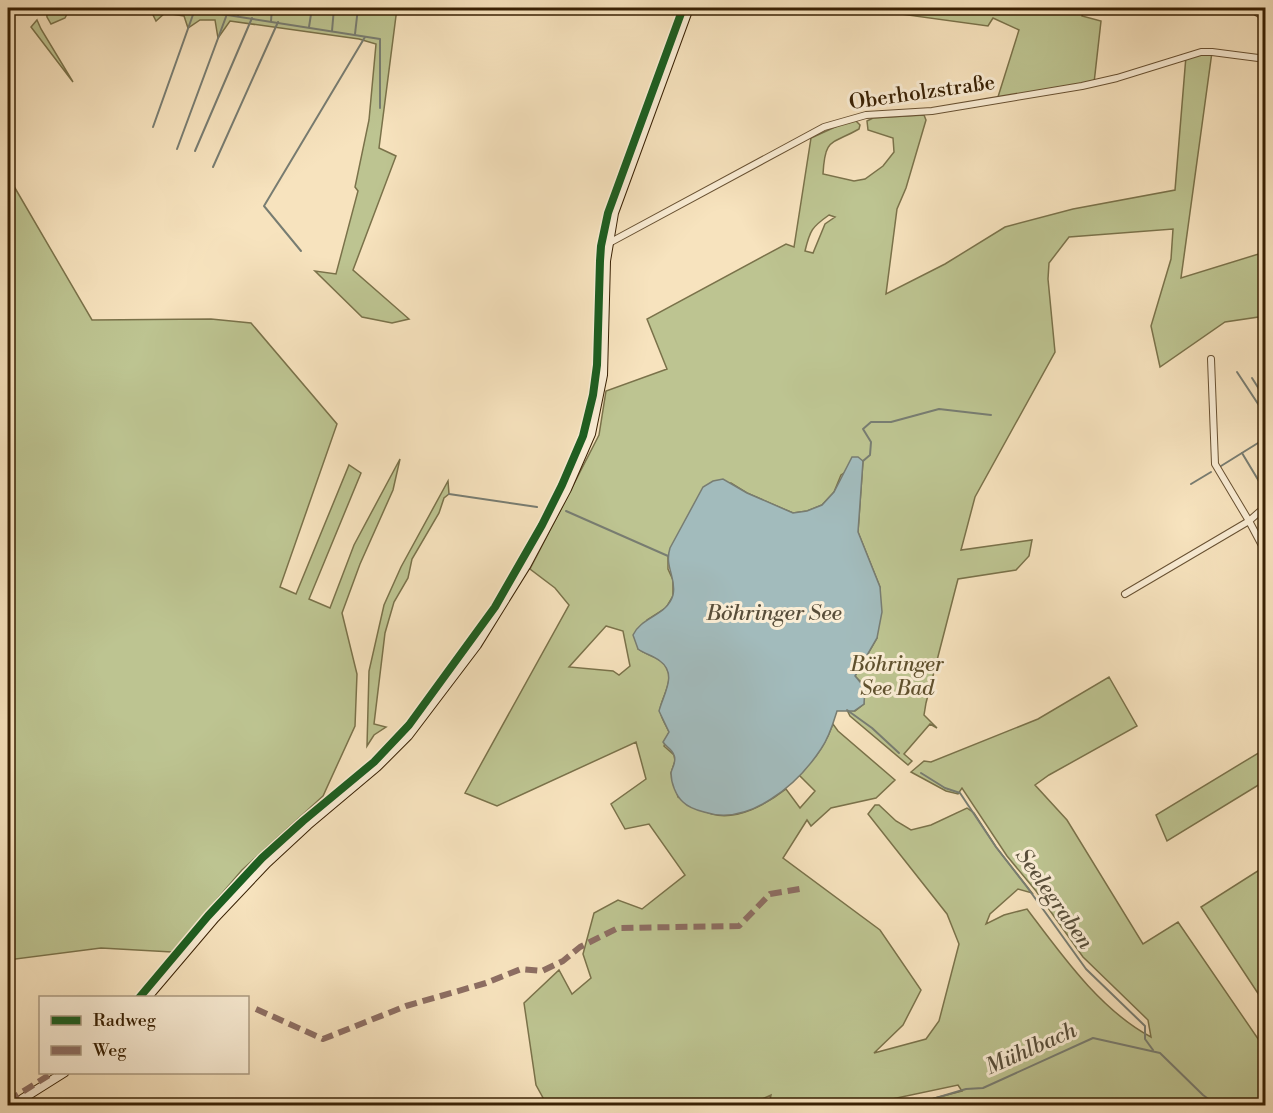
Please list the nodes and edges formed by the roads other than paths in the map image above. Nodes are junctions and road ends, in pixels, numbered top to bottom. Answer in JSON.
{"nodes":[{"id":1,"x":689,"y":8,"type":"edge"},
{"id":2,"x":1250,"y":8,"type":"edge"},
{"id":3,"x":1266,"y":18,"type":"edge"},
{"id":4,"x":1266,"y":59,"type":"edge"},
{"id":5,"x":608,"y":244,"type":"junction"},
{"id":6,"x":1211,"y":358,"type":"dead end"},
{"id":7,"x":1266,"y":506,"type":"edge"},
{"id":8,"x":1249,"y":520,"type":"junction"},
{"id":9,"x":1263,"y":539,"type":"edge"},
{"id":10,"x":1266,"y":553,"type":"edge"},
{"id":11,"x":1125,"y":594,"type":"dead end"},
{"id":12,"x":149,"y":996,"type":"edge"},
{"id":13,"x":62,"y":1074,"type":"edge"},
{"id":14,"x":11,"y":1106,"type":"edge"}],
"edges":[{"from":1,"to":5,"type":"street"},
{"from":2,"to":3,"type":"street"},
{"from":4,"to":5,"type":"street","name":"Oberholzstraße"},
{"from":5,"to":12,"type":"street"},
{"from":6,"to":8,"type":"street"},
{"from":7,"to":8,"type":"street"},
{"from":8,"to":9,"type":"street"},
{"from":8,"to":11,"type":"street"},
{"from":9,"to":10,"type":"street"},
{"from":13,"to":14,"type":"street"}]}
